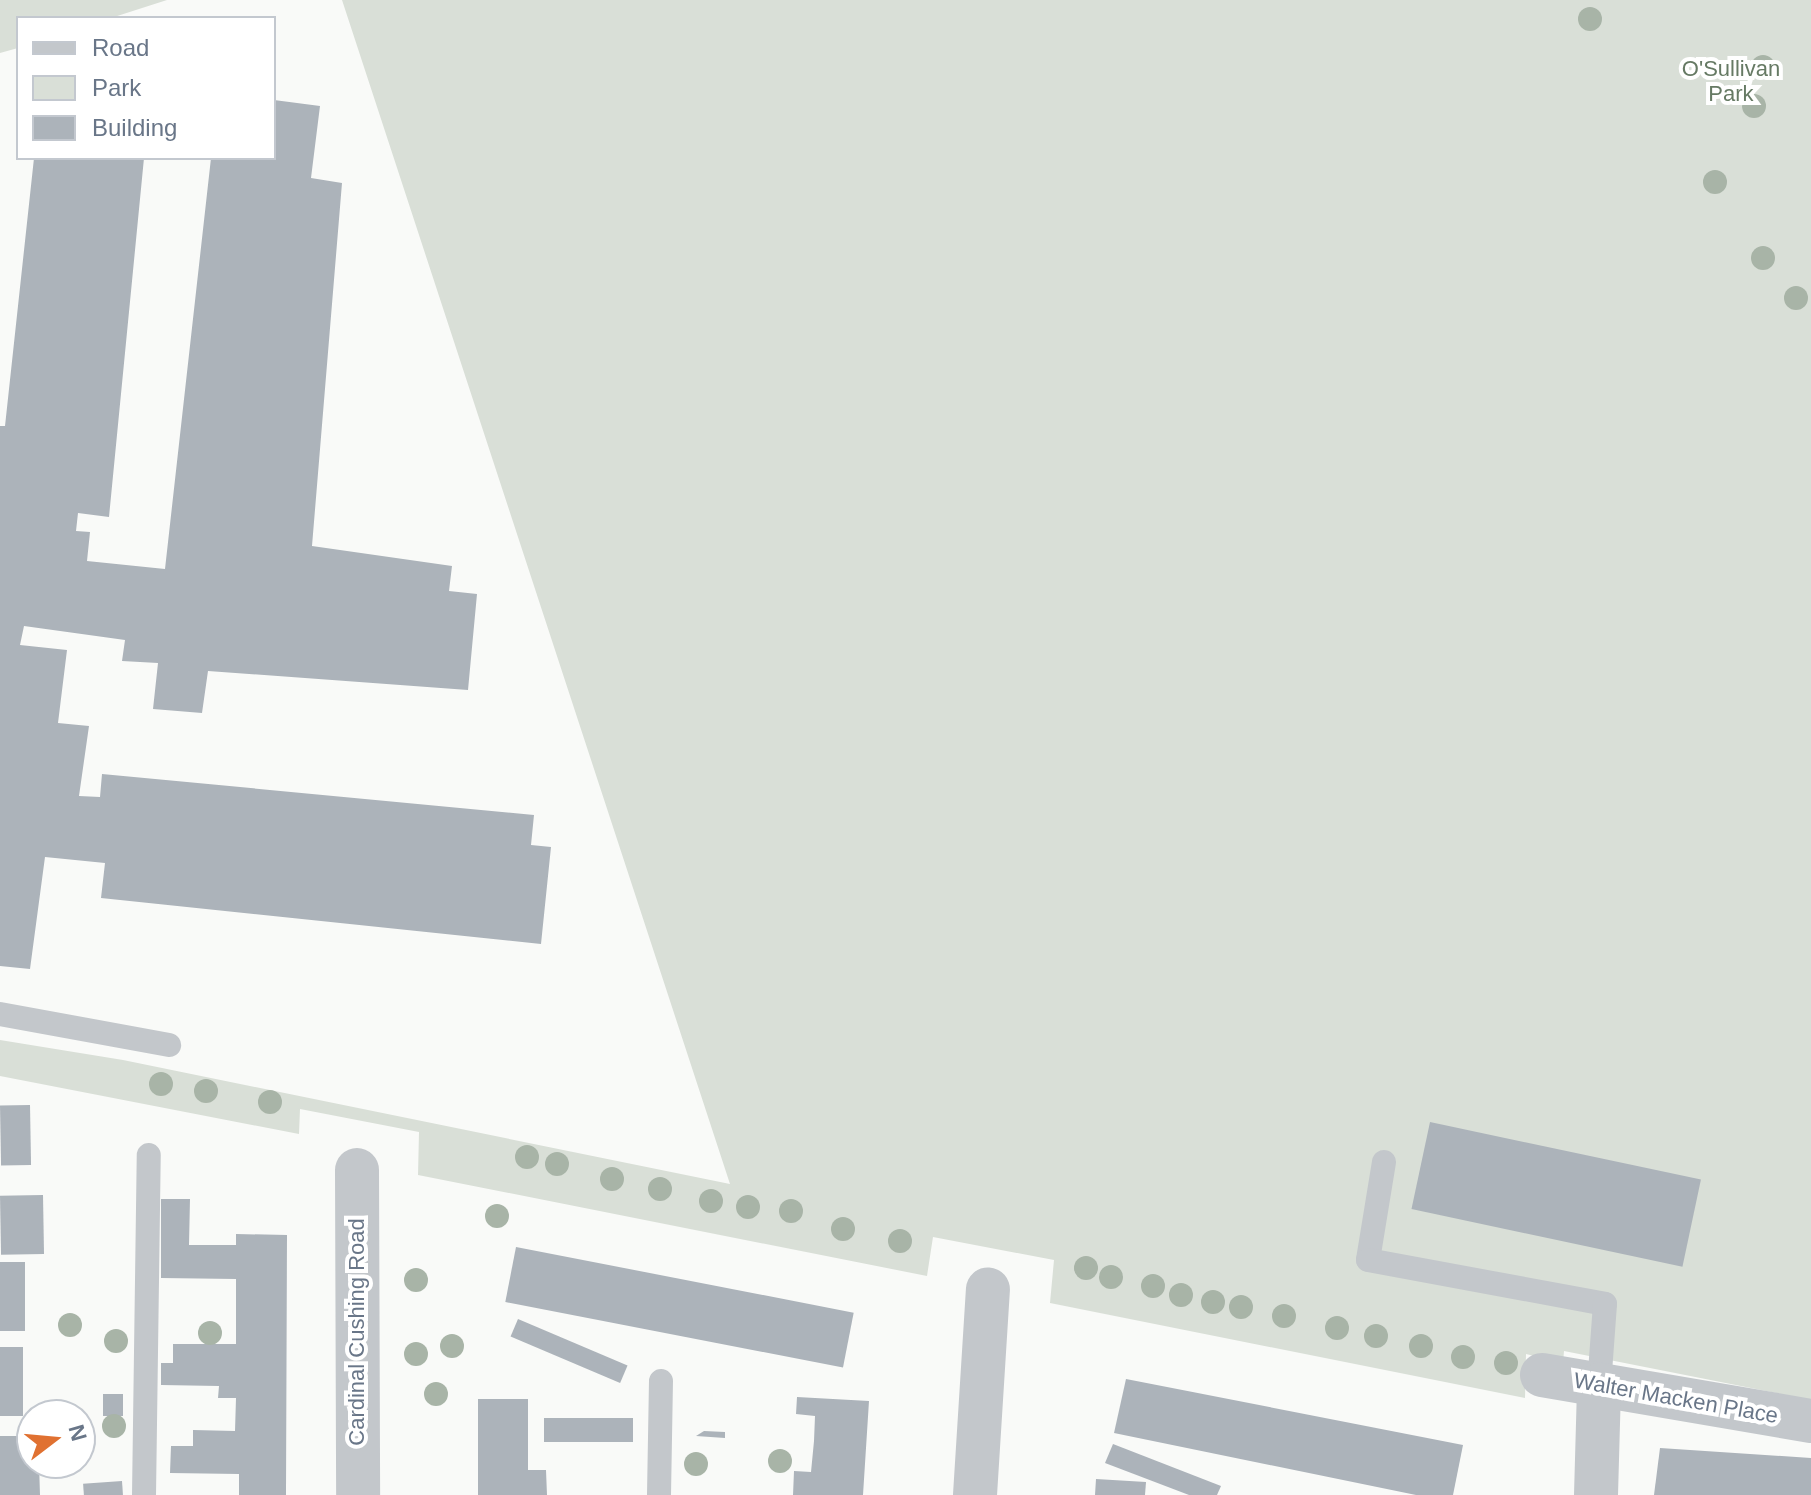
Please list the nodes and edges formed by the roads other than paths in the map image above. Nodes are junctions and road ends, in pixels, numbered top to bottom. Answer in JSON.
{"nodes":[{"id":1,"x":0,"y":1014,"type":"edge"},
{"id":2,"x":169,"y":1045,"type":"dead end"},
{"id":3,"x":149,"y":1155,"type":"dead end"},
{"id":4,"x":1384,"y":1162,"type":"dead end"},
{"id":5,"x":357,"y":1170,"type":"dead end"},
{"id":6,"x":988,"y":1289,"type":"dead end"},
{"id":7,"x":1542,"y":1375,"type":"dead end"},
{"id":8,"x":661,"y":1381,"type":"dead end"},
{"id":9,"x":1599,"y":1385,"type":"junction"},
{"id":10,"x":1811,"y":1421,"type":"edge"},
{"id":11,"x":144,"y":1495,"type":"edge"},
{"id":12,"x":358,"y":1495,"type":"edge"},
{"id":13,"x":659,"y":1495,"type":"edge"},
{"id":14,"x":975,"y":1495,"type":"edge"},
{"id":15,"x":1596,"y":1495,"type":"edge"}],
"edges":[{"from":1,"to":2,"type":"lane"},
{"from":3,"to":11,"type":"lane"},
{"from":4,"to":9,"type":"lane"},
{"from":5,"to":12,"type":"street","name":"Cardinal Cushing Road"},
{"from":6,"to":14,"type":"street"},
{"from":7,"to":9,"type":"street","name":"Walter Macken Place"},
{"from":8,"to":13,"type":"lane"},
{"from":9,"to":10,"type":"street","name":"Walter Macken Place"},
{"from":9,"to":15,"type":"street"}]}
